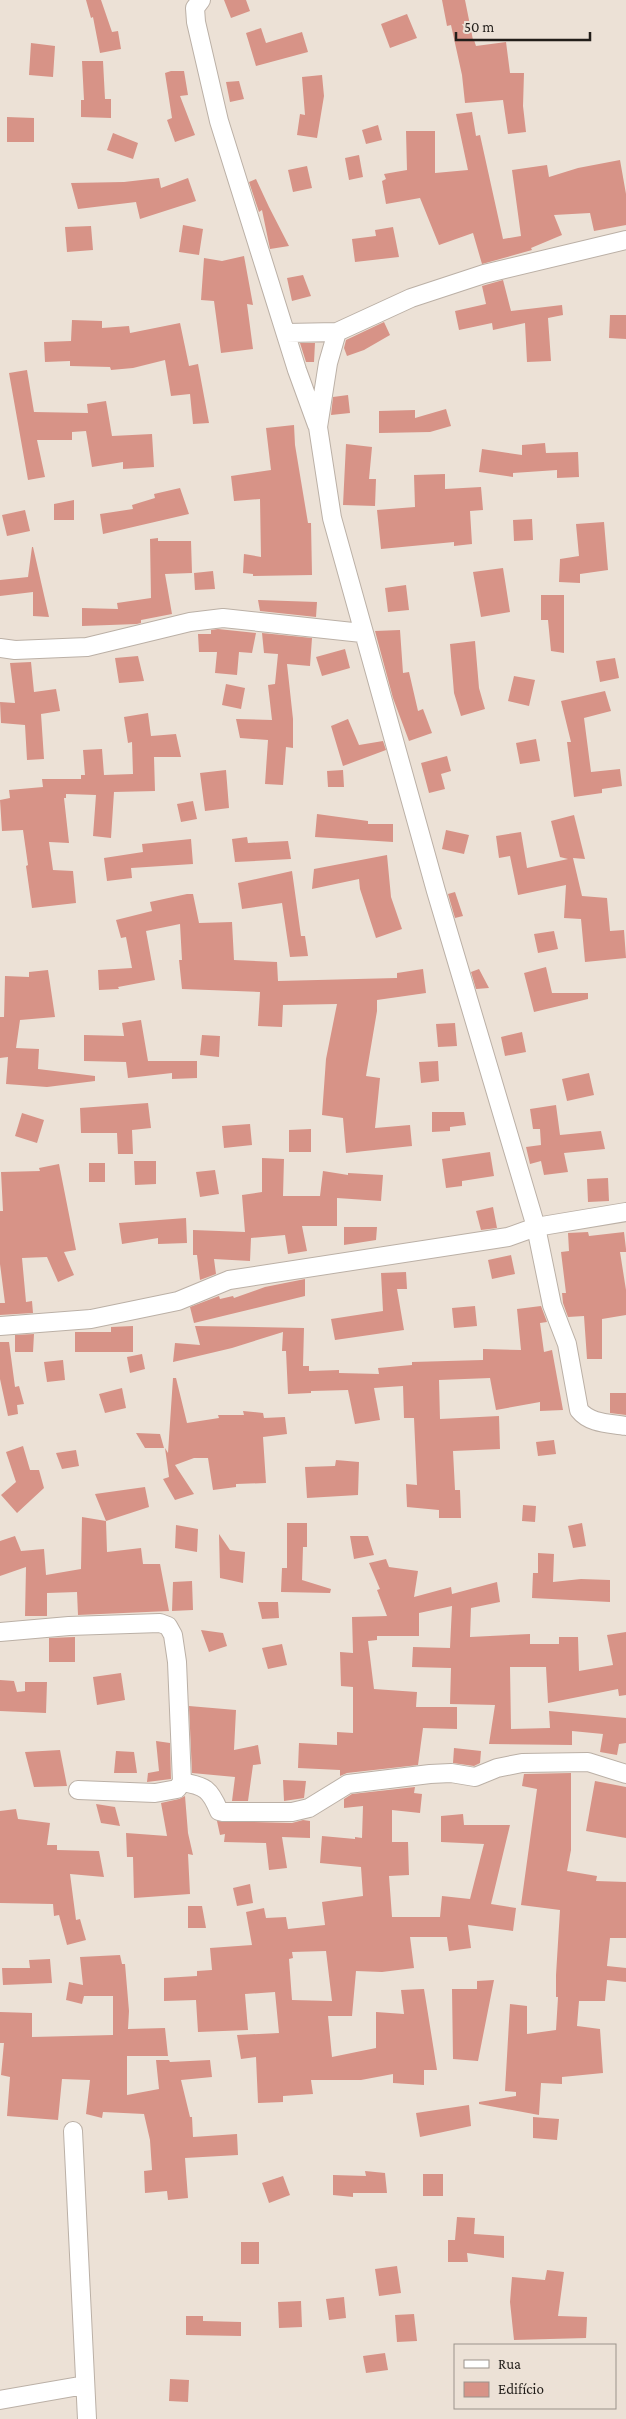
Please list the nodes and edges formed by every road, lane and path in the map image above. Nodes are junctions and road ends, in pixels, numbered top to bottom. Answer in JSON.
{"nodes":[{"id":1,"x":201,"y":0,"type":"edge"},
{"id":2,"x":626,"y":240,"type":"edge"},
{"id":3,"x":337,"y":332,"type":"junction"},
{"id":4,"x":286,"y":333,"type":"junction"},
{"id":5,"x":318,"y":427,"type":"junction"},
{"id":6,"x":362,"y":633,"type":"junction"},
{"id":7,"x":0,"y":648,"type":"edge"},
{"id":8,"x":626,"y":1212,"type":"edge"},
{"id":9,"x":536,"y":1227,"type":"junction"},
{"id":10,"x":0,"y":1326,"type":"edge"},
{"id":11,"x":626,"y":1426,"type":"edge"},
{"id":12,"x":0,"y":1632,"type":"edge"},
{"id":13,"x":626,"y":1774,"type":"edge"},
{"id":14,"x":182,"y":1782,"type":"junction"},
{"id":15,"x":78,"y":1790,"type":"dead end"},
{"id":16,"x":73,"y":2131,"type":"dead end"},
{"id":17,"x":85,"y":2385,"type":"junction"},
{"id":18,"x":0,"y":2400,"type":"edge"},
{"id":19,"x":86,"y":2419,"type":"edge"}],
"edges":[{"from":1,"to":4,"type":"street"},
{"from":2,"to":3,"type":"street"},
{"from":3,"to":4,"type":"street"},
{"from":3,"to":5,"type":"street"},
{"from":4,"to":5,"type":"street"},
{"from":5,"to":6,"type":"street"},
{"from":6,"to":7,"type":"street"},
{"from":6,"to":9,"type":"street"},
{"from":8,"to":9,"type":"street"},
{"from":9,"to":10,"type":"street"},
{"from":9,"to":11,"type":"street"},
{"from":12,"to":14,"type":"street"},
{"from":13,"to":14,"type":"street"},
{"from":14,"to":15,"type":"street"},
{"from":16,"to":17,"type":"street"},
{"from":17,"to":18,"type":"street"},
{"from":17,"to":19,"type":"street"}]}
